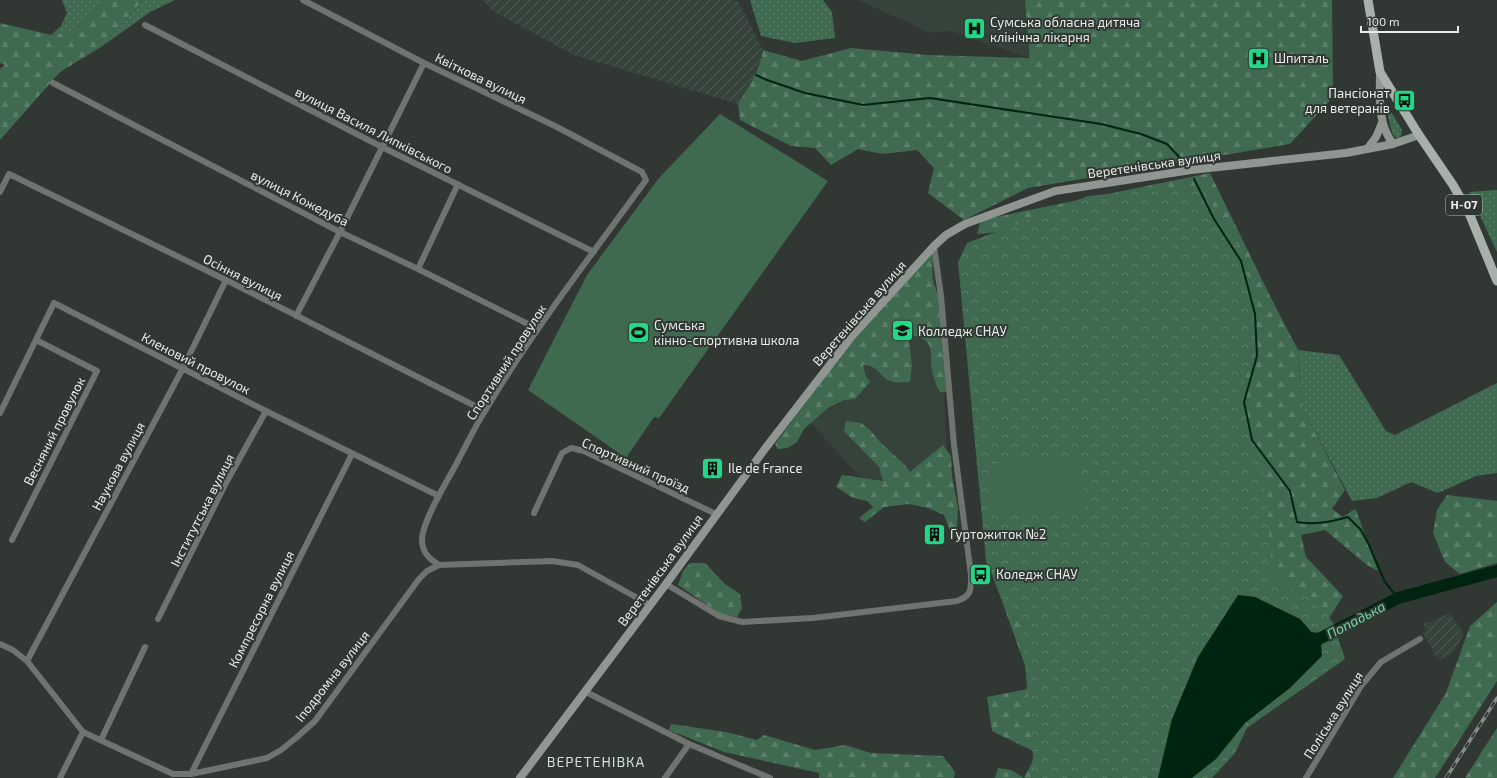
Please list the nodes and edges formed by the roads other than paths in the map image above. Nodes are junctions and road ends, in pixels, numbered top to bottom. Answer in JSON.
{"nodes":[{"id":1,"x":303,"y":0,"type":"edge"},
{"id":2,"x":1368,"y":0,"type":"edge"},
{"id":3,"x":145,"y":24,"type":"dead end"},
{"id":4,"x":424,"y":63,"type":"junction"},
{"id":5,"x":1380,"y":72,"type":"junction"},
{"id":6,"x":53,"y":83,"type":"dead end"},
{"id":7,"x":1382,"y":123,"type":"junction"},
{"id":8,"x":1419,"y":136,"type":"junction"},
{"id":9,"x":1393,"y":144,"type":"junction"},
{"id":10,"x":382,"y":147,"type":"junction"},
{"id":11,"x":1368,"y":148,"type":"junction"},
{"id":12,"x":646,"y":180,"type":"joint"},
{"id":13,"x":458,"y":184,"type":"junction"},
{"id":14,"x":0,"y":192,"type":"edge"},
{"id":15,"x":340,"y":232,"type":"junction"},
{"id":16,"x":934,"y":246,"type":"junction"},
{"id":17,"x":594,"y":252,"type":"junction"},
{"id":18,"x":418,"y":268,"type":"junction"},
{"id":19,"x":226,"y":280,"type":"junction"},
{"id":20,"x":1497,"y":281,"type":"edge"},
{"id":21,"x":296,"y":316,"type":"junction"},
{"id":22,"x":538,"y":329,"type":"junction"},
{"id":23,"x":36,"y":340,"type":"junction"},
{"id":24,"x":183,"y":368,"type":"junction"},
{"id":25,"x":485,"y":411,"type":"junction"},
{"id":26,"x":266,"y":412,"type":"junction"},
{"id":27,"x":0,"y":413,"type":"edge"},
{"id":28,"x":352,"y":454,"type":"junction"},
{"id":29,"x":439,"y":496,"type":"junction"},
{"id":30,"x":534,"y":512,"type":"dead end"},
{"id":31,"x":716,"y":514,"type":"junction"},
{"id":32,"x":12,"y":540,"type":"dead end"},
{"id":33,"x":439,"y":565,"type":"junction"},
{"id":34,"x":666,"y":584,"type":"junction"},
{"id":35,"x":650,"y":605,"type":"junction"},
{"id":36,"x":158,"y":619,"type":"dead end"},
{"id":37,"x":1420,"y":639,"type":"dead end"},
{"id":38,"x":0,"y":644,"type":"edge"},
{"id":39,"x":145,"y":647,"type":"dead end"},
{"id":40,"x":27,"y":661,"type":"junction"},
{"id":41,"x":586,"y":692,"type":"junction"},
{"id":42,"x":84,"y":732,"type":"junction"},
{"id":43,"x":101,"y":740,"type":"junction"},
{"id":44,"x":689,"y":744,"type":"junction"},
{"id":45,"x":191,"y":774,"type":"junction"},
{"id":46,"x":60,"y":778,"type":"edge"},
{"id":47,"x":520,"y":778,"type":"edge"},
{"id":48,"x":665,"y":778,"type":"edge"},
{"id":49,"x":770,"y":778,"type":"edge"},
{"id":50,"x":1306,"y":778,"type":"edge"}],
"edges":[{"from":1,"to":4,"type":"street","name":"Квіткова вулиця"},
{"from":2,"to":5,"type":"main road","number":"Н-07"},
{"from":3,"to":10,"type":"street","name":"вулиця Василя Липківського"},
{"from":4,"to":10,"type":"street"},
{"from":4,"to":12,"type":"street","name":"Квіткова вулиця"},
{"from":5,"to":7,"type":"street"},
{"from":5,"to":8,"type":"main road","number":"Н-07"},
{"from":6,"to":15,"type":"street","name":"вулиця Кожедуба"},
{"from":7,"to":9,"type":"street"},
{"from":7,"to":11,"type":"street"},
{"from":8,"to":9,"type":"street","name":"Веретенівська вулиця"},
{"from":8,"to":20,"type":"main road","number":"Н-07"},
{"from":9,"to":11,"type":"street","name":"Веретенівська вулиця"},
{"from":10,"to":13,"type":"street","name":"вулиця Василя Липківського"},
{"from":10,"to":15,"type":"street"},
{"from":11,"to":16,"type":"street","name":"Веретенівська вулиця"},
{"from":12,"to":17,"type":"street","name":"Спортивний провулок"},
{"from":13,"to":17,"type":"street","name":"вулиця Василя Липківського"},
{"from":13,"to":18,"type":"street"},
{"from":14,"to":19,"type":"street","name":"Осіння вулиця"},
{"from":15,"to":18,"type":"street","name":"вулиця Кожедуба"},
{"from":15,"to":21,"type":"street"},
{"from":16,"to":31,"type":"street","name":"Веретенівська вулиця"},
{"from":16,"to":34,"type":"street"},
{"from":17,"to":22,"type":"street","name":"Спортивний провулок"},
{"from":18,"to":22,"type":"street","name":"вулиця Кожедуба"},
{"from":19,"to":21,"type":"street","name":"Осіння вулиця"},
{"from":19,"to":24,"type":"street","name":"Наукова вулиця"},
{"from":21,"to":25,"type":"street","name":"Осіння вулиця"},
{"from":22,"to":25,"type":"street","name":"Спортивний провулок"},
{"from":23,"to":24,"type":"street","name":"Кленовий провулок"},
{"from":23,"to":27,"type":"street","name":"Кленовий провулок"},
{"from":23,"to":32,"type":"street","name":"Весняний провулок"},
{"from":24,"to":26,"type":"street","name":"Кленовий провулок"},
{"from":24,"to":40,"type":"street","name":"Наукова вулиця"},
{"from":25,"to":29,"type":"street","name":"Спортивний провулок"},
{"from":26,"to":28,"type":"street","name":"Кленовий провулок"},
{"from":26,"to":36,"type":"street","name":"Інститутська вулиця"},
{"from":28,"to":29,"type":"street","name":"Кленовий провулок"},
{"from":28,"to":45,"type":"street","name":"Компресорна вулиця"},
{"from":29,"to":33,"type":"street","name":"Спортивний провулок"},
{"from":30,"to":31,"type":"street","name":"Спортивний проїзд"},
{"from":31,"to":34,"type":"street","name":"Веретенівська вулиця"},
{"from":33,"to":35,"type":"street"},
{"from":33,"to":45,"type":"street","name":"Іподромна вулиця"},
{"from":34,"to":35,"type":"street","name":"Веретенівська вулиця"},
{"from":35,"to":41,"type":"street","name":"Веретенівська вулиця"},
{"from":37,"to":50,"type":"street","name":"Поліська вулиця"},
{"from":38,"to":40,"type":"street","name":"Іподромна вулиця"},
{"from":39,"to":43,"type":"street"},
{"from":40,"to":42,"type":"street","name":"Іподромна вулиця"},
{"from":41,"to":44,"type":"street"},
{"from":41,"to":47,"type":"street","name":"Веретенівська вулиця"},
{"from":42,"to":43,"type":"street","name":"Іподромна вулиця"},
{"from":42,"to":46,"type":"street"},
{"from":43,"to":45,"type":"street","name":"Іподромна вулиця"},
{"from":44,"to":48,"type":"street"},
{"from":44,"to":49,"type":"street"}]}
